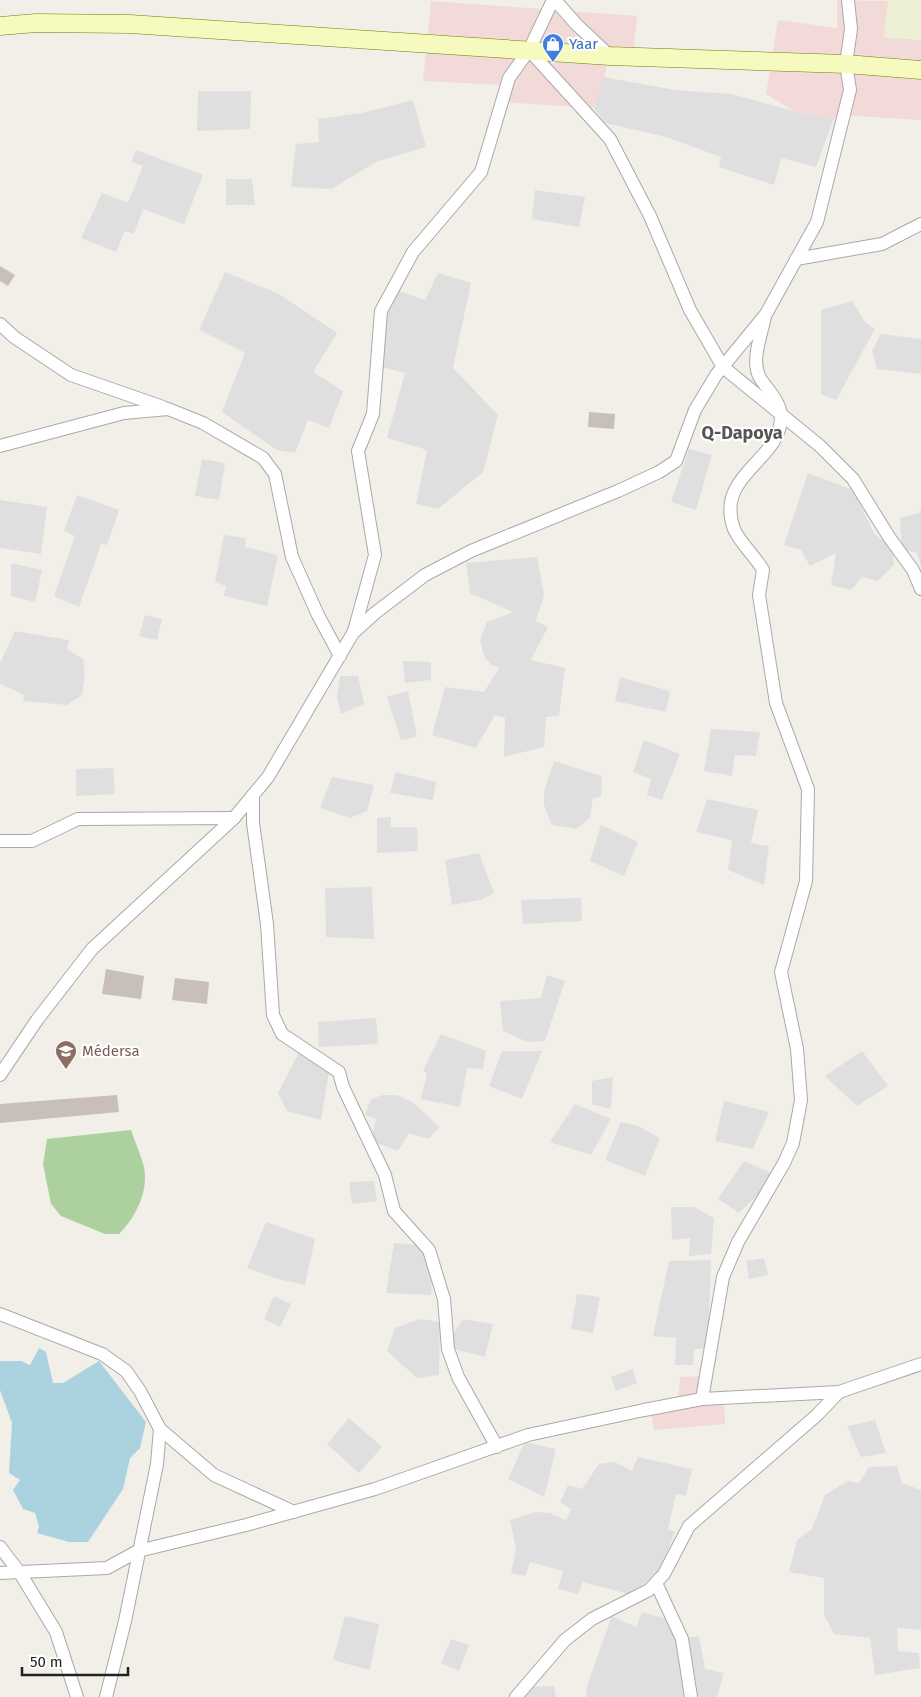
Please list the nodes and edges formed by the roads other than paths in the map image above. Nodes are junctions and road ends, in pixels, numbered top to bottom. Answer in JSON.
{"nodes":[{"id":1,"x":554,"y":0,"type":"edge"},
{"id":2,"x":848,"y":0,"type":"edge"},
{"id":3,"x":0,"y":26,"type":"edge"},
{"id":4,"x":529,"y":50,"type":"junction"},
{"id":5,"x":610,"y":56,"type":"junction"},
{"id":6,"x":846,"y":64,"type":"junction"},
{"id":7,"x":921,"y":70,"type":"edge"},
{"id":8,"x":921,"y":224,"type":"edge"},
{"id":9,"x":796,"y":259,"type":"junction"},
{"id":10,"x":766,"y":314,"type":"junction"},
{"id":11,"x":0,"y":324,"type":"edge"},
{"id":12,"x":723,"y":367,"type":"junction"},
{"id":13,"x":168,"y":409,"type":"junction"},
{"id":14,"x":781,"y":414,"type":"junction"},
{"id":15,"x":0,"y":446,"type":"edge"},
{"id":16,"x":921,"y":589,"type":"edge"},
{"id":17,"x":353,"y":633,"type":"junction"},
{"id":18,"x":340,"y":656,"type":"junction"},
{"id":19,"x":253,"y":795,"type":"junction"},
{"id":20,"x":234,"y":818,"type":"junction"},
{"id":21,"x":0,"y":841,"type":"edge"},
{"id":22,"x":0,"y":1075,"type":"edge"},
{"id":23,"x":0,"y":1314,"type":"edge"},
{"id":24,"x":921,"y":1364,"type":"edge"},
{"id":25,"x":839,"y":1392,"type":"junction"},
{"id":26,"x":702,"y":1399,"type":"junction"},
{"id":27,"x":160,"y":1429,"type":"junction"},
{"id":28,"x":496,"y":1447,"type":"junction"},
{"id":29,"x":294,"y":1512,"type":"junction"},
{"id":30,"x":0,"y":1547,"type":"edge"},
{"id":31,"x":138,"y":1551,"type":"junction"},
{"id":32,"x":20,"y":1572,"type":"junction"},
{"id":33,"x":0,"y":1573,"type":"edge"},
{"id":34,"x":656,"y":1582,"type":"junction"},
{"id":35,"x":77,"y":1697,"type":"edge"},
{"id":36,"x":106,"y":1697,"type":"edge"},
{"id":37,"x":516,"y":1697,"type":"edge"},
{"id":38,"x":691,"y":1697,"type":"edge"}],
"edges":[{"from":1,"to":4,"type":"street"},
{"from":1,"to":5,"type":"street"},
{"from":2,"to":6,"type":"street"},
{"from":3,"to":4,"type":"street"},
{"from":4,"to":5,"type":"street"},
{"from":4,"to":12,"type":"street"},
{"from":4,"to":17,"type":"street"},
{"from":5,"to":6,"type":"street"},
{"from":6,"to":7,"type":"street"},
{"from":6,"to":9,"type":"street"},
{"from":8,"to":9,"type":"street"},
{"from":9,"to":10,"type":"street"},
{"from":10,"to":12,"type":"street"},
{"from":10,"to":14,"type":"street"},
{"from":11,"to":13,"type":"street"},
{"from":12,"to":14,"type":"street"},
{"from":12,"to":17,"type":"street"},
{"from":13,"to":15,"type":"street"},
{"from":13,"to":18,"type":"street"},
{"from":14,"to":16,"type":"street"},
{"from":14,"to":26,"type":"street"},
{"from":17,"to":18,"type":"street"},
{"from":18,"to":19,"type":"street"},
{"from":19,"to":20,"type":"street"},
{"from":19,"to":28,"type":"street"},
{"from":20,"to":21,"type":"street"},
{"from":20,"to":22,"type":"street"},
{"from":23,"to":27,"type":"street"},
{"from":24,"to":25,"type":"street"},
{"from":25,"to":26,"type":"street"},
{"from":25,"to":34,"type":"street"},
{"from":26,"to":28,"type":"street"},
{"from":27,"to":29,"type":"street"},
{"from":27,"to":31,"type":"street"},
{"from":28,"to":29,"type":"street"},
{"from":29,"to":31,"type":"street"},
{"from":30,"to":32,"type":"street"},
{"from":31,"to":32,"type":"street"},
{"from":31,"to":36,"type":"street"},
{"from":32,"to":33,"type":"street"},
{"from":32,"to":35,"type":"street"},
{"from":34,"to":37,"type":"street"},
{"from":34,"to":38,"type":"street"}]}
